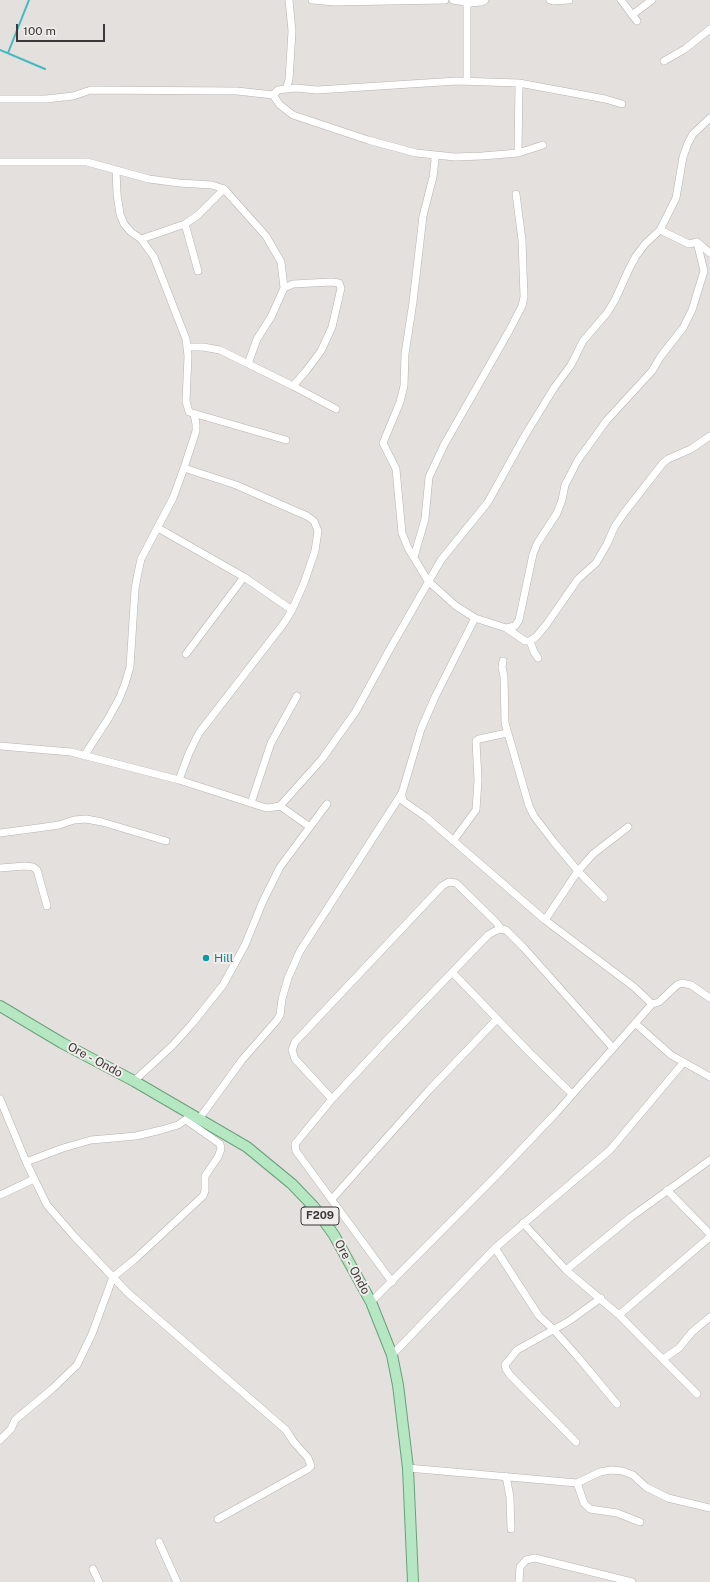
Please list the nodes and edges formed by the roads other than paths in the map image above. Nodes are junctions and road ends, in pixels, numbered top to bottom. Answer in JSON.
{"nodes":[{"id":1,"x":289,"y":0,"type":"edge"},
{"id":2,"x":312,"y":0,"type":"edge"},
{"id":3,"x":408,"y":0,"type":"edge"},
{"id":4,"x":446,"y":0,"type":"edge"},
{"id":5,"x":453,"y":0,"type":"edge"},
{"id":6,"x":460,"y":0,"type":"edge"},
{"id":7,"x":485,"y":0,"type":"edge"},
{"id":8,"x":550,"y":0,"type":"edge"},
{"id":9,"x":569,"y":0,"type":"edge"},
{"id":10,"x":621,"y":0,"type":"edge"},
{"id":11,"x":652,"y":0,"type":"edge"},
{"id":12,"x":335,"y":1,"type":"edge"},
{"id":13,"x":467,"y":2,"type":"junction"},
{"id":14,"x":632,"y":15,"type":"junction"},
{"id":15,"x":637,"y":21,"type":"dead end"},
{"id":16,"x":710,"y":29,"type":"edge"},
{"id":17,"x":664,"y":61,"type":"dead end"},
{"id":18,"x":467,"y":81,"type":"junction"},
{"id":19,"x":519,"y":83,"type":"junction"},
{"id":20,"x":286,"y":89,"type":"junction"},
{"id":21,"x":273,"y":95,"type":"junction"},
{"id":22,"x":0,"y":99,"type":"edge"},
{"id":23,"x":622,"y":104,"type":"dead end"},
{"id":24,"x":710,"y":118,"type":"edge"},
{"id":25,"x":543,"y":145,"type":"dead end"},
{"id":26,"x":518,"y":153,"type":"junction"},
{"id":27,"x":434,"y":155,"type":"junction"},
{"id":28,"x":0,"y":162,"type":"edge"},
{"id":29,"x":116,"y":170,"type":"junction"},
{"id":30,"x":224,"y":189,"type":"junction"},
{"id":31,"x":516,"y":194,"type":"dead end"},
{"id":32,"x":185,"y":224,"type":"junction"},
{"id":33,"x":660,"y":230,"type":"junction"},
{"id":34,"x":141,"y":239,"type":"junction"},
{"id":35,"x":697,"y":242,"type":"junction"},
{"id":36,"x":710,"y":253,"type":"edge"},
{"id":37,"x":198,"y":271,"type":"dead end"},
{"id":38,"x":284,"y":288,"type":"junction"},
{"id":39,"x":188,"y":347,"type":"junction"},
{"id":40,"x":248,"y":364,"type":"junction"},
{"id":41,"x":293,"y":386,"type":"junction"},
{"id":42,"x":336,"y":408,"type":"dead end"},
{"id":43,"x":194,"y":414,"type":"junction"},
{"id":44,"x":710,"y":436,"type":"edge"},
{"id":45,"x":286,"y":440,"type":"dead end"},
{"id":46,"x":184,"y":468,"type":"junction"},
{"id":47,"x":158,"y":528,"type":"junction"},
{"id":48,"x":414,"y":557,"type":"junction"},
{"id":49,"x":244,"y":577,"type":"junction"},
{"id":50,"x":428,"y":581,"type":"junction"},
{"id":51,"x":292,"y":610,"type":"junction"},
{"id":52,"x":475,"y":618,"type":"junction"},
{"id":53,"x":506,"y":628,"type":"junction"},
{"id":54,"x":530,"y":641,"type":"junction"},
{"id":55,"x":186,"y":654,"type":"dead end"},
{"id":56,"x":538,"y":658,"type":"dead end"},
{"id":57,"x":504,"y":661,"type":"dead end"},
{"id":58,"x":297,"y":696,"type":"dead end"},
{"id":59,"x":507,"y":733,"type":"junction"},
{"id":60,"x":0,"y":746,"type":"edge"},
{"id":61,"x":84,"y":756,"type":"junction"},
{"id":62,"x":179,"y":780,"type":"junction"},
{"id":63,"x":402,"y":793,"type":"junction"},
{"id":64,"x":251,"y":803,"type":"junction"},
{"id":65,"x":327,"y":804,"type":"dead end"},
{"id":66,"x":280,"y":806,"type":"junction"},
{"id":67,"x":310,"y":827,"type":"junction"},
{"id":68,"x":628,"y":827,"type":"dead end"},
{"id":69,"x":0,"y":833,"type":"edge"},
{"id":70,"x":166,"y":841,"type":"dead end"},
{"id":71,"x":453,"y":841,"type":"junction"},
{"id":72,"x":0,"y":868,"type":"edge"},
{"id":73,"x":578,"y":871,"type":"junction"},
{"id":74,"x":604,"y":898,"type":"dead end"},
{"id":75,"x":47,"y":906,"type":"dead end"},
{"id":76,"x":545,"y":920,"type":"junction"},
{"id":77,"x":501,"y":929,"type":"junction"},
{"id":78,"x":453,"y":973,"type":"junction"},
{"id":79,"x":710,"y":998,"type":"edge"},
{"id":80,"x":652,"y":1004,"type":"junction"},
{"id":81,"x":0,"y":1006,"type":"edge"},
{"id":82,"x":497,"y":1019,"type":"junction"},
{"id":83,"x":635,"y":1023,"type":"junction"},
{"id":84,"x":613,"y":1048,"type":"junction"},
{"id":85,"x":683,"y":1063,"type":"junction"},
{"id":86,"x":710,"y":1077,"type":"edge"},
{"id":87,"x":134,"y":1081,"type":"junction"},
{"id":88,"x":572,"y":1094,"type":"junction"},
{"id":89,"x":0,"y":1099,"type":"edge"},
{"id":90,"x":332,"y":1099,"type":"junction"},
{"id":91,"x":192,"y":1118,"type":"junction"},
{"id":92,"x":710,"y":1160,"type":"edge"},
{"id":93,"x":26,"y":1162,"type":"junction"},
{"id":94,"x":34,"y":1179,"type":"junction"},
{"id":95,"x":667,"y":1190,"type":"junction"},
{"id":96,"x":0,"y":1195,"type":"edge"},
{"id":97,"x":332,"y":1199,"type":"junction"},
{"id":98,"x":523,"y":1224,"type":"junction"},
{"id":99,"x":710,"y":1234,"type":"edge"},
{"id":100,"x":710,"y":1237,"type":"edge"},
{"id":101,"x":495,"y":1248,"type":"junction"},
{"id":102,"x":566,"y":1270,"type":"junction"},
{"id":103,"x":113,"y":1277,"type":"junction"},
{"id":104,"x":392,"y":1282,"type":"junction"},
{"id":105,"x":601,"y":1298,"type":"junction"},
{"id":106,"x":371,"y":1302,"type":"junction"},
{"id":107,"x":619,"y":1315,"type":"junction"},
{"id":108,"x":710,"y":1317,"type":"edge"},
{"id":109,"x":553,"y":1329,"type":"junction"},
{"id":110,"x":392,"y":1355,"type":"junction"},
{"id":111,"x":663,"y":1359,"type":"junction"},
{"id":112,"x":697,"y":1394,"type":"dead end"},
{"id":113,"x":617,"y":1404,"type":"dead end"},
{"id":114,"x":0,"y":1440,"type":"edge"},
{"id":115,"x":576,"y":1442,"type":"dead end"},
{"id":116,"x":408,"y":1468,"type":"junction"},
{"id":117,"x":506,"y":1476,"type":"junction"},
{"id":118,"x":577,"y":1483,"type":"junction"},
{"id":119,"x":710,"y":1508,"type":"edge"},
{"id":120,"x":218,"y":1519,"type":"dead end"},
{"id":121,"x":640,"y":1522,"type":"dead end"},
{"id":122,"x":511,"y":1529,"type":"dead end"},
{"id":123,"x":159,"y":1542,"type":"dead end"},
{"id":124,"x":93,"y":1569,"type":"dead end"},
{"id":125,"x":99,"y":1582,"type":"edge"},
{"id":126,"x":177,"y":1582,"type":"edge"},
{"id":127,"x":413,"y":1582,"type":"edge"},
{"id":128,"x":519,"y":1582,"type":"edge"},
{"id":129,"x":632,"y":1582,"type":"edge"}],
"edges":[{"from":1,"to":20,"type":"street"},
{"from":2,"to":12,"type":"street"},
{"from":3,"to":4,"type":"street"},
{"from":3,"to":12,"type":"street"},
{"from":5,"to":6,"type":"street"},
{"from":6,"to":13,"type":"street"},
{"from":7,"to":13,"type":"street"},
{"from":8,"to":9,"type":"street"},
{"from":10,"to":14,"type":"street"},
{"from":11,"to":14,"type":"street"},
{"from":13,"to":18,"type":"street"},
{"from":14,"to":15,"type":"street"},
{"from":16,"to":17,"type":"street"},
{"from":18,"to":19,"type":"street"},
{"from":18,"to":20,"type":"street"},
{"from":19,"to":23,"type":"street"},
{"from":19,"to":26,"type":"street"},
{"from":20,"to":21,"type":"street"},
{"from":21,"to":22,"type":"street"},
{"from":21,"to":27,"type":"street"},
{"from":24,"to":33,"type":"street"},
{"from":25,"to":26,"type":"street"},
{"from":26,"to":27,"type":"street"},
{"from":27,"to":48,"type":"street"},
{"from":28,"to":29,"type":"street"},
{"from":29,"to":30,"type":"street"},
{"from":29,"to":34,"type":"street"},
{"from":30,"to":32,"type":"street"},
{"from":30,"to":38,"type":"street"},
{"from":31,"to":48,"type":"street"},
{"from":32,"to":34,"type":"street"},
{"from":32,"to":37,"type":"street"},
{"from":33,"to":35,"type":"street"},
{"from":33,"to":50,"type":"street"},
{"from":34,"to":39,"type":"street"},
{"from":35,"to":36,"type":"street"},
{"from":35,"to":53,"type":"street"},
{"from":38,"to":40,"type":"street"},
{"from":38,"to":41,"type":"street"},
{"from":39,"to":40,"type":"street"},
{"from":39,"to":43,"type":"street"},
{"from":40,"to":41,"type":"street"},
{"from":41,"to":42,"type":"street"},
{"from":43,"to":45,"type":"street"},
{"from":43,"to":46,"type":"street"},
{"from":44,"to":54,"type":"street"},
{"from":46,"to":47,"type":"street"},
{"from":46,"to":51,"type":"street"},
{"from":47,"to":49,"type":"street"},
{"from":47,"to":61,"type":"street"},
{"from":48,"to":50,"type":"street"},
{"from":49,"to":51,"type":"street"},
{"from":49,"to":55,"type":"street"},
{"from":50,"to":52,"type":"street"},
{"from":50,"to":66,"type":"street"},
{"from":51,"to":62,"type":"street"},
{"from":52,"to":53,"type":"street"},
{"from":52,"to":63,"type":"street"},
{"from":53,"to":54,"type":"street"},
{"from":54,"to":56,"type":"street"},
{"from":57,"to":59,"type":"street"},
{"from":58,"to":64,"type":"street"},
{"from":59,"to":71,"type":"street"},
{"from":59,"to":73,"type":"street"},
{"from":60,"to":61,"type":"street"},
{"from":61,"to":62,"type":"street"},
{"from":62,"to":64,"type":"street"},
{"from":63,"to":71,"type":"street"},
{"from":63,"to":91,"type":"street"},
{"from":64,"to":66,"type":"street"},
{"from":65,"to":67,"type":"street"},
{"from":66,"to":67,"type":"street"},
{"from":67,"to":87,"type":"street"},
{"from":68,"to":73,"type":"street"},
{"from":69,"to":70,"type":"street"},
{"from":71,"to":76,"type":"street"},
{"from":72,"to":75,"type":"street"},
{"from":73,"to":74,"type":"street"},
{"from":73,"to":76,"type":"street"},
{"from":76,"to":80,"type":"street"},
{"from":77,"to":78,"type":"street"},
{"from":77,"to":84,"type":"street"},
{"from":77,"to":90,"type":"street"},
{"from":78,"to":82,"type":"street"},
{"from":78,"to":90,"type":"street"},
{"from":79,"to":80,"type":"street"},
{"from":80,"to":83,"type":"street"},
{"from":81,"to":87,"type":"main road","name":"Ore - Ondo","number":"F209"},
{"from":82,"to":88,"type":"street"},
{"from":82,"to":97,"type":"street"},
{"from":83,"to":84,"type":"street"},
{"from":83,"to":85,"type":"street"},
{"from":84,"to":88,"type":"street"},
{"from":85,"to":86,"type":"street"},
{"from":85,"to":98,"type":"street"},
{"from":87,"to":91,"type":"main road","name":"Ore - Ondo","number":"F209"},
{"from":88,"to":104,"type":"street"},
{"from":89,"to":93,"type":"street"},
{"from":90,"to":97,"type":"street"},
{"from":91,"to":93,"type":"street"},
{"from":91,"to":103,"type":"street"},
{"from":91,"to":106,"type":"main road","name":"Ore - Ondo","number":"F209"},
{"from":92,"to":95,"type":"street"},
{"from":93,"to":94,"type":"street"},
{"from":94,"to":96,"type":"street"},
{"from":94,"to":103,"type":"street"},
{"from":95,"to":99,"type":"street"},
{"from":95,"to":102,"type":"street"},
{"from":97,"to":104,"type":"street"},
{"from":98,"to":101,"type":"street"},
{"from":98,"to":102,"type":"street"},
{"from":100,"to":107,"type":"street"},
{"from":101,"to":109,"type":"street"},
{"from":101,"to":110,"type":"street"},
{"from":102,"to":105,"type":"street"},
{"from":103,"to":114,"type":"street"},
{"from":103,"to":120,"type":"street"},
{"from":104,"to":106,"type":"street"},
{"from":105,"to":107,"type":"street"},
{"from":105,"to":109,"type":"street"},
{"from":106,"to":110,"type":"main road","name":"Ore - Ondo","number":"F209"},
{"from":107,"to":111,"type":"street"},
{"from":108,"to":111,"type":"street"},
{"from":109,"to":113,"type":"street"},
{"from":109,"to":115,"type":"street"},
{"from":110,"to":116,"type":"main road","name":"Ore - Ondo","number":"F209"},
{"from":111,"to":112,"type":"street"},
{"from":116,"to":117,"type":"street"},
{"from":116,"to":127,"type":"main road","name":"Ore - Ondo","number":"F209"},
{"from":117,"to":118,"type":"street"},
{"from":117,"to":122,"type":"street"},
{"from":118,"to":119,"type":"street"},
{"from":118,"to":121,"type":"street"},
{"from":123,"to":126,"type":"street"},
{"from":124,"to":125,"type":"street"},
{"from":128,"to":129,"type":"street"}]}
